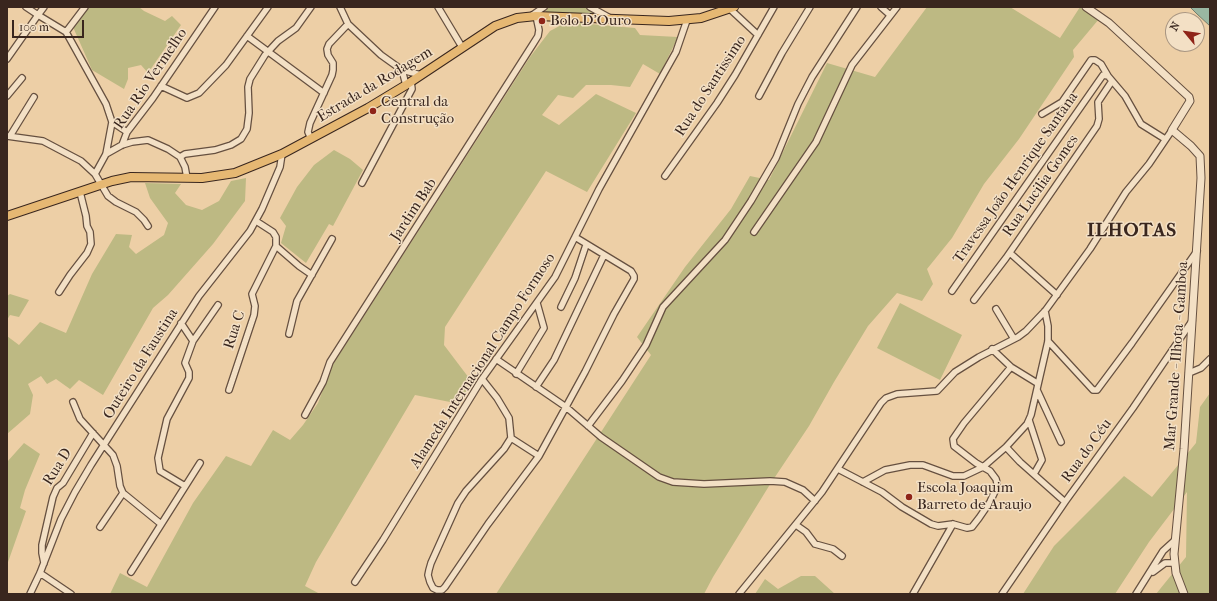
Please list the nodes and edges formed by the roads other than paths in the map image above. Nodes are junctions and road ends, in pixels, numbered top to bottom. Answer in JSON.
{"nodes":[{"id":1,"x":26,"y":7,"type":"edge"},
{"id":2,"x":44,"y":7,"type":"edge"},
{"id":3,"x":85,"y":7,"type":"edge"},
{"id":4,"x":268,"y":7,"type":"edge"},
{"id":5,"x":311,"y":7,"type":"edge"},
{"id":6,"x":340,"y":7,"type":"edge"},
{"id":7,"x":438,"y":7,"type":"edge"},
{"id":8,"x":544,"y":7,"type":"edge"},
{"id":9,"x":590,"y":7,"type":"edge"},
{"id":10,"x":774,"y":7,"type":"edge"},
{"id":11,"x":810,"y":7,"type":"edge"},
{"id":12,"x":857,"y":7,"type":"edge"},
{"id":13,"x":881,"y":7,"type":"edge"},
{"id":14,"x":897,"y":7,"type":"edge"},
{"id":15,"x":1086,"y":7,"type":"edge"},
{"id":16,"x":212,"y":8,"type":"edge"},
{"id":17,"x":732,"y":8,"type":"edge"},
{"id":18,"x":38,"y":15,"type":"junction"},
{"id":19,"x":533,"y":16,"type":"junction"},
{"id":20,"x":890,"y":16,"type":"junction"},
{"id":21,"x":612,"y":19,"type":"junction"},
{"id":22,"x":687,"y":20,"type":"junction"},
{"id":23,"x":348,"y":24,"type":"junction"},
{"id":24,"x":66,"y":32,"type":"junction"},
{"id":25,"x":758,"y":35,"type":"junction"},
{"id":26,"x":247,"y":36,"type":"junction"},
{"id":27,"x":462,"y":47,"type":"junction"},
{"id":28,"x":268,"y":52,"type":"junction"},
{"id":29,"x":7,"y":60,"type":"edge"},
{"id":30,"x":402,"y":70,"type":"junction"},
{"id":31,"x":421,"y":75,"type":"junction"},
{"id":32,"x":1108,"y":76,"type":"junction"},
{"id":33,"x":22,"y":78,"type":"dead end"},
{"id":34,"x":1112,"y":81,"type":"junction"},
{"id":35,"x":409,"y":83,"type":"junction"},
{"id":36,"x":161,"y":86,"type":"junction"},
{"id":37,"x":324,"y":93,"type":"junction"},
{"id":38,"x":7,"y":96,"type":"edge"},
{"id":39,"x":759,"y":96,"type":"dead end"},
{"id":40,"x":34,"y":97,"type":"dead end"},
{"id":41,"x":1042,"y":114,"type":"dead end"},
{"id":42,"x":112,"y":122,"type":"junction"},
{"id":43,"x":1172,"y":130,"type":"junction"},
{"id":44,"x":127,"y":132,"type":"junction"},
{"id":45,"x":8,"y":136,"type":"edge"},
{"id":46,"x":311,"y":139,"type":"junction"},
{"id":47,"x":1165,"y":139,"type":"junction"},
{"id":48,"x":122,"y":146,"type":"junction"},
{"id":49,"x":106,"y":154,"type":"junction"},
{"id":50,"x":282,"y":154,"type":"junction"},
{"id":51,"x":180,"y":157,"type":"junction"},
{"id":52,"x":95,"y":174,"type":"junction"},
{"id":53,"x":665,"y":176,"type":"dead end"},
{"id":54,"x":187,"y":178,"type":"junction"},
{"id":55,"x":362,"y":183,"type":"dead end"},
{"id":56,"x":100,"y":185,"type":"junction"},
{"id":57,"x":80,"y":192,"type":"junction"},
{"id":58,"x":7,"y":216,"type":"edge"},
{"id":59,"x":256,"y":221,"type":"junction"},
{"id":60,"x":148,"y":226,"type":"dead end"},
{"id":61,"x":754,"y":232,"type":"dead end"},
{"id":62,"x":575,"y":237,"type":"junction"},
{"id":63,"x":332,"y":239,"type":"dead end"},
{"id":64,"x":586,"y":245,"type":"junction"},
{"id":65,"x":276,"y":246,"type":"junction"},
{"id":66,"x":1197,"y":251,"type":"junction"},
{"id":67,"x":1010,"y":252,"type":"junction"},
{"id":68,"x":604,"y":255,"type":"junction"},
{"id":69,"x":312,"y":275,"type":"junction"},
{"id":70,"x":952,"y":291,"type":"dead end"},
{"id":71,"x":59,"y":292,"type":"dead end"},
{"id":72,"x":1057,"y":295,"type":"junction"},
{"id":73,"x":974,"y":300,"type":"dead end"},
{"id":74,"x":537,"y":303,"type":"junction"},
{"id":75,"x":218,"y":305,"type":"dead end"},
{"id":76,"x":561,"y":307,"type":"dead end"},
{"id":77,"x":996,"y":309,"type":"dead end"},
{"id":78,"x":1045,"y":311,"type":"junction"},
{"id":79,"x":1192,"y":321,"type":"junction"},
{"id":80,"x":181,"y":323,"type":"junction"},
{"id":81,"x":289,"y":334,"type":"dead end"},
{"id":82,"x":1014,"y":339,"type":"junction"},
{"id":83,"x":194,"y":341,"type":"junction"},
{"id":84,"x":1048,"y":341,"type":"junction"},
{"id":85,"x":992,"y":350,"type":"junction"},
{"id":86,"x":496,"y":359,"type":"junction"},
{"id":87,"x":1210,"y":359,"type":"edge"},
{"id":88,"x":1011,"y":367,"type":"junction"},
{"id":89,"x":1189,"y":373,"type":"junction"},
{"id":90,"x":516,"y":374,"type":"junction"},
{"id":91,"x":482,"y":379,"type":"junction"},
{"id":92,"x":1037,"y":383,"type":"junction"},
{"id":93,"x":536,"y":387,"type":"junction"},
{"id":94,"x":229,"y":390,"type":"dead end"},
{"id":95,"x":1037,"y":390,"type":"junction"},
{"id":96,"x":73,"y":402,"type":"dead end"},
{"id":97,"x":566,"y":407,"type":"junction"},
{"id":98,"x":305,"y":415,"type":"dead end"},
{"id":99,"x":1029,"y":420,"type":"junction"},
{"id":100,"x":588,"y":426,"type":"junction"},
{"id":101,"x":93,"y":433,"type":"junction"},
{"id":102,"x":511,"y":438,"type":"junction"},
{"id":103,"x":1061,"y":442,"type":"dead end"},
{"id":104,"x":104,"y":444,"type":"junction"},
{"id":105,"x":1006,"y":447,"type":"junction"},
{"id":106,"x":539,"y":456,"type":"junction"},
{"id":107,"x":200,"y":463,"type":"dead end"},
{"id":108,"x":984,"y":467,"type":"junction"},
{"id":109,"x":838,"y":469,"type":"junction"},
{"id":110,"x":1034,"y":474,"type":"junction"},
{"id":111,"x":863,"y":482,"type":"junction"},
{"id":112,"x":185,"y":486,"type":"junction"},
{"id":113,"x":123,"y":493,"type":"junction"},
{"id":114,"x":815,"y":501,"type":"junction"},
{"id":115,"x":1065,"y":502,"type":"junction"},
{"id":116,"x":161,"y":524,"type":"junction"},
{"id":117,"x":953,"y":524,"type":"junction"},
{"id":118,"x":796,"y":525,"type":"junction"},
{"id":119,"x":100,"y":527,"type":"dead end"},
{"id":120,"x":1174,"y":541,"type":"junction"},
{"id":121,"x":842,"y":556,"type":"dead end"},
{"id":122,"x":44,"y":563,"type":"junction"},
{"id":123,"x":1174,"y":563,"type":"junction"},
{"id":124,"x":131,"y":572,"type":"dead end"},
{"id":125,"x":40,"y":573,"type":"junction"},
{"id":126,"x":1148,"y":576,"type":"junction"},
{"id":127,"x":355,"y":582,"type":"dead end"},
{"id":128,"x":30,"y":594,"type":"edge"},
{"id":129,"x":71,"y":594,"type":"edge"},
{"id":130,"x":739,"y":594,"type":"edge"},
{"id":131,"x":913,"y":594,"type":"edge"},
{"id":132,"x":1002,"y":594,"type":"edge"},
{"id":133,"x":1136,"y":594,"type":"edge"},
{"id":134,"x":1184,"y":594,"type":"edge"}],
"edges":[{"from":1,"to":18,"type":"street"},
{"from":2,"to":18,"type":"street"},
{"from":3,"to":24,"type":"street"},
{"from":4,"to":26,"type":"street"},
{"from":5,"to":28,"type":"street"},
{"from":6,"to":23,"type":"street"},
{"from":7,"to":27,"type":"street"},
{"from":8,"to":19,"type":"street"},
{"from":9,"to":21,"type":"street"},
{"from":10,"to":25,"type":"street","name":"Rua do Santissimo"},
{"from":11,"to":39,"type":"street"},
{"from":12,"to":100,"type":"street"},
{"from":13,"to":20,"type":"street"},
{"from":14,"to":20,"type":"street"},
{"from":15,"to":43,"type":"street"},
{"from":16,"to":36,"type":"street","name":"Rua Rio Vermelho"},
{"from":17,"to":22,"type":"main road","name":"Estrada da Rodagem"},
{"from":17,"to":25,"type":"street"},
{"from":18,"to":24,"type":"street"},
{"from":18,"to":29,"type":"street"},
{"from":19,"to":21,"type":"main road","name":"Estrada da Rodagem"},
{"from":19,"to":27,"type":"main road","name":"Estrada da Rodagem"},
{"from":19,"to":98,"type":"street","name":"Jardim Bab"},
{"from":20,"to":61,"type":"street"},
{"from":21,"to":22,"type":"main road","name":"Estrada da Rodagem"},
{"from":22,"to":62,"type":"street","name":"Alameda Internacional Campo Formoso"},
{"from":23,"to":30,"type":"street"},
{"from":23,"to":37,"type":"street"},
{"from":24,"to":42,"type":"street"},
{"from":25,"to":53,"type":"street","name":"Rua do Santissimo"},
{"from":26,"to":28,"type":"street"},
{"from":26,"to":36,"type":"street"},
{"from":27,"to":31,"type":"main road","name":"Estrada da Rodagem"},
{"from":28,"to":37,"type":"street"},
{"from":28,"to":51,"type":"street"},
{"from":30,"to":31,"type":"street"},
{"from":30,"to":35,"type":"street"},
{"from":31,"to":35,"type":"main road","name":"Estrada da Rodagem"},
{"from":32,"to":34,"type":"street"},
{"from":32,"to":41,"type":"street"},
{"from":32,"to":70,"type":"street","name":"Travessa João Henrique Santana"},
{"from":33,"to":38,"type":"street"},
{"from":34,"to":47,"type":"street"},
{"from":34,"to":67,"type":"street","name":"Rua Lucilia Gomes"},
{"from":35,"to":46,"type":"main road","name":"Estrada da Rodagem"},
{"from":35,"to":55,"type":"street"},
{"from":36,"to":44,"type":"street","name":"Rua Rio Vermelho"},
{"from":37,"to":46,"type":"street"},
{"from":40,"to":45,"type":"street"},
{"from":42,"to":44,"type":"street"},
{"from":42,"to":49,"type":"street"},
{"from":43,"to":47,"type":"street"},
{"from":43,"to":66,"type":"street","name":"Mar Grande - Ilhota - Gamboa"},
{"from":44,"to":48,"type":"street","name":"Rua Rio Vermelho"},
{"from":45,"to":52,"type":"street"},
{"from":46,"to":50,"type":"main road","name":"Estrada da Rodagem"},
{"from":47,"to":72,"type":"street"},
{"from":48,"to":49,"type":"street"},
{"from":48,"to":51,"type":"street"},
{"from":49,"to":52,"type":"street"},
{"from":50,"to":54,"type":"main road","name":"Estrada da Rodagem"},
{"from":50,"to":59,"type":"street","name":"Outeiro da Faustina"},
{"from":51,"to":54,"type":"street"},
{"from":52,"to":56,"type":"street"},
{"from":54,"to":56,"type":"main road","name":"Estrada da Rodagem"},
{"from":56,"to":57,"type":"main road","name":"Estrada da Rodagem"},
{"from":56,"to":60,"type":"street"},
{"from":57,"to":58,"type":"main road","name":"Estrada da Rodagem"},
{"from":57,"to":71,"type":"street"},
{"from":59,"to":65,"type":"street"},
{"from":59,"to":80,"type":"street","name":"Outeiro da Faustina"},
{"from":62,"to":64,"type":"street"},
{"from":62,"to":74,"type":"street","name":"Alameda Internacional Campo Formoso"},
{"from":63,"to":69,"type":"street"},
{"from":64,"to":68,"type":"street"},
{"from":64,"to":76,"type":"street"},
{"from":65,"to":69,"type":"street"},
{"from":65,"to":94,"type":"street","name":"Rua C"},
{"from":66,"to":79,"type":"street","name":"Mar Grande - Ilhota - Gamboa"},
{"from":66,"to":84,"type":"street"},
{"from":67,"to":72,"type":"street"},
{"from":67,"to":73,"type":"street","name":"Rua Lucilia Gomes"},
{"from":68,"to":93,"type":"street"},
{"from":68,"to":97,"type":"street"},
{"from":69,"to":81,"type":"street"},
{"from":72,"to":78,"type":"street"},
{"from":74,"to":86,"type":"street","name":"Alameda Internacional Campo Formoso"},
{"from":74,"to":90,"type":"street"},
{"from":75,"to":83,"type":"street"},
{"from":77,"to":82,"type":"street"},
{"from":78,"to":82,"type":"street"},
{"from":78,"to":84,"type":"street"},
{"from":79,"to":89,"type":"street","name":"Mar Grande - Ilhota - Gamboa"},
{"from":79,"to":115,"type":"street","name":"Rua do Céu"},
{"from":80,"to":83,"type":"street"},
{"from":80,"to":104,"type":"street","name":"Outeiro da Faustina"},
{"from":82,"to":85,"type":"street"},
{"from":83,"to":112,"type":"street"},
{"from":84,"to":92,"type":"street"},
{"from":85,"to":88,"type":"street"},
{"from":85,"to":109,"type":"street"},
{"from":86,"to":90,"type":"street"},
{"from":86,"to":91,"type":"street","name":"Alameda Internacional Campo Formoso"},
{"from":87,"to":89,"type":"street"},
{"from":88,"to":92,"type":"street"},
{"from":88,"to":108,"type":"street"},
{"from":89,"to":120,"type":"street","name":"Mar Grande - Ilhota - Gamboa"},
{"from":90,"to":93,"type":"street"},
{"from":91,"to":102,"type":"street"},
{"from":91,"to":127,"type":"street","name":"Alameda Internacional Campo Formoso"},
{"from":92,"to":95,"type":"street"},
{"from":93,"to":97,"type":"street"},
{"from":95,"to":99,"type":"street"},
{"from":95,"to":103,"type":"street"},
{"from":96,"to":101,"type":"street"},
{"from":97,"to":100,"type":"street"},
{"from":97,"to":106,"type":"street"},
{"from":99,"to":105,"type":"street"},
{"from":99,"to":110,"type":"street"},
{"from":100,"to":114,"type":"street"},
{"from":101,"to":104,"type":"street"},
{"from":101,"to":122,"type":"street","name":"Rua D"},
{"from":102,"to":106,"type":"street"},
{"from":102,"to":106,"type":"street"},
{"from":104,"to":113,"type":"street"},
{"from":104,"to":122,"type":"street","name":"Outeiro da Faustina"},
{"from":105,"to":108,"type":"street"},
{"from":105,"to":110,"type":"street"},
{"from":107,"to":112,"type":"street"},
{"from":108,"to":111,"type":"street"},
{"from":108,"to":117,"type":"street"},
{"from":109,"to":111,"type":"street"},
{"from":109,"to":114,"type":"street"},
{"from":110,"to":115,"type":"street"},
{"from":111,"to":117,"type":"street"},
{"from":112,"to":116,"type":"street"},
{"from":113,"to":116,"type":"street"},
{"from":113,"to":119,"type":"street"},
{"from":114,"to":118,"type":"street"},
{"from":115,"to":132,"type":"street","name":"Rua do Céu"},
{"from":116,"to":124,"type":"street"},
{"from":117,"to":131,"type":"street"},
{"from":118,"to":121,"type":"street"},
{"from":118,"to":130,"type":"street"},
{"from":120,"to":123,"type":"street","name":"Mar Grande - Ilhota - Gamboa"},
{"from":120,"to":126,"type":"street"},
{"from":122,"to":125,"type":"street","name":"Outeiro da Faustina"},
{"from":123,"to":126,"type":"street"},
{"from":123,"to":134,"type":"street","name":"Mar Grande - Ilhota - Gamboa"},
{"from":125,"to":128,"type":"street","name":"Outeiro da Faustina"},
{"from":125,"to":129,"type":"street"},
{"from":126,"to":133,"type":"street"}]}
